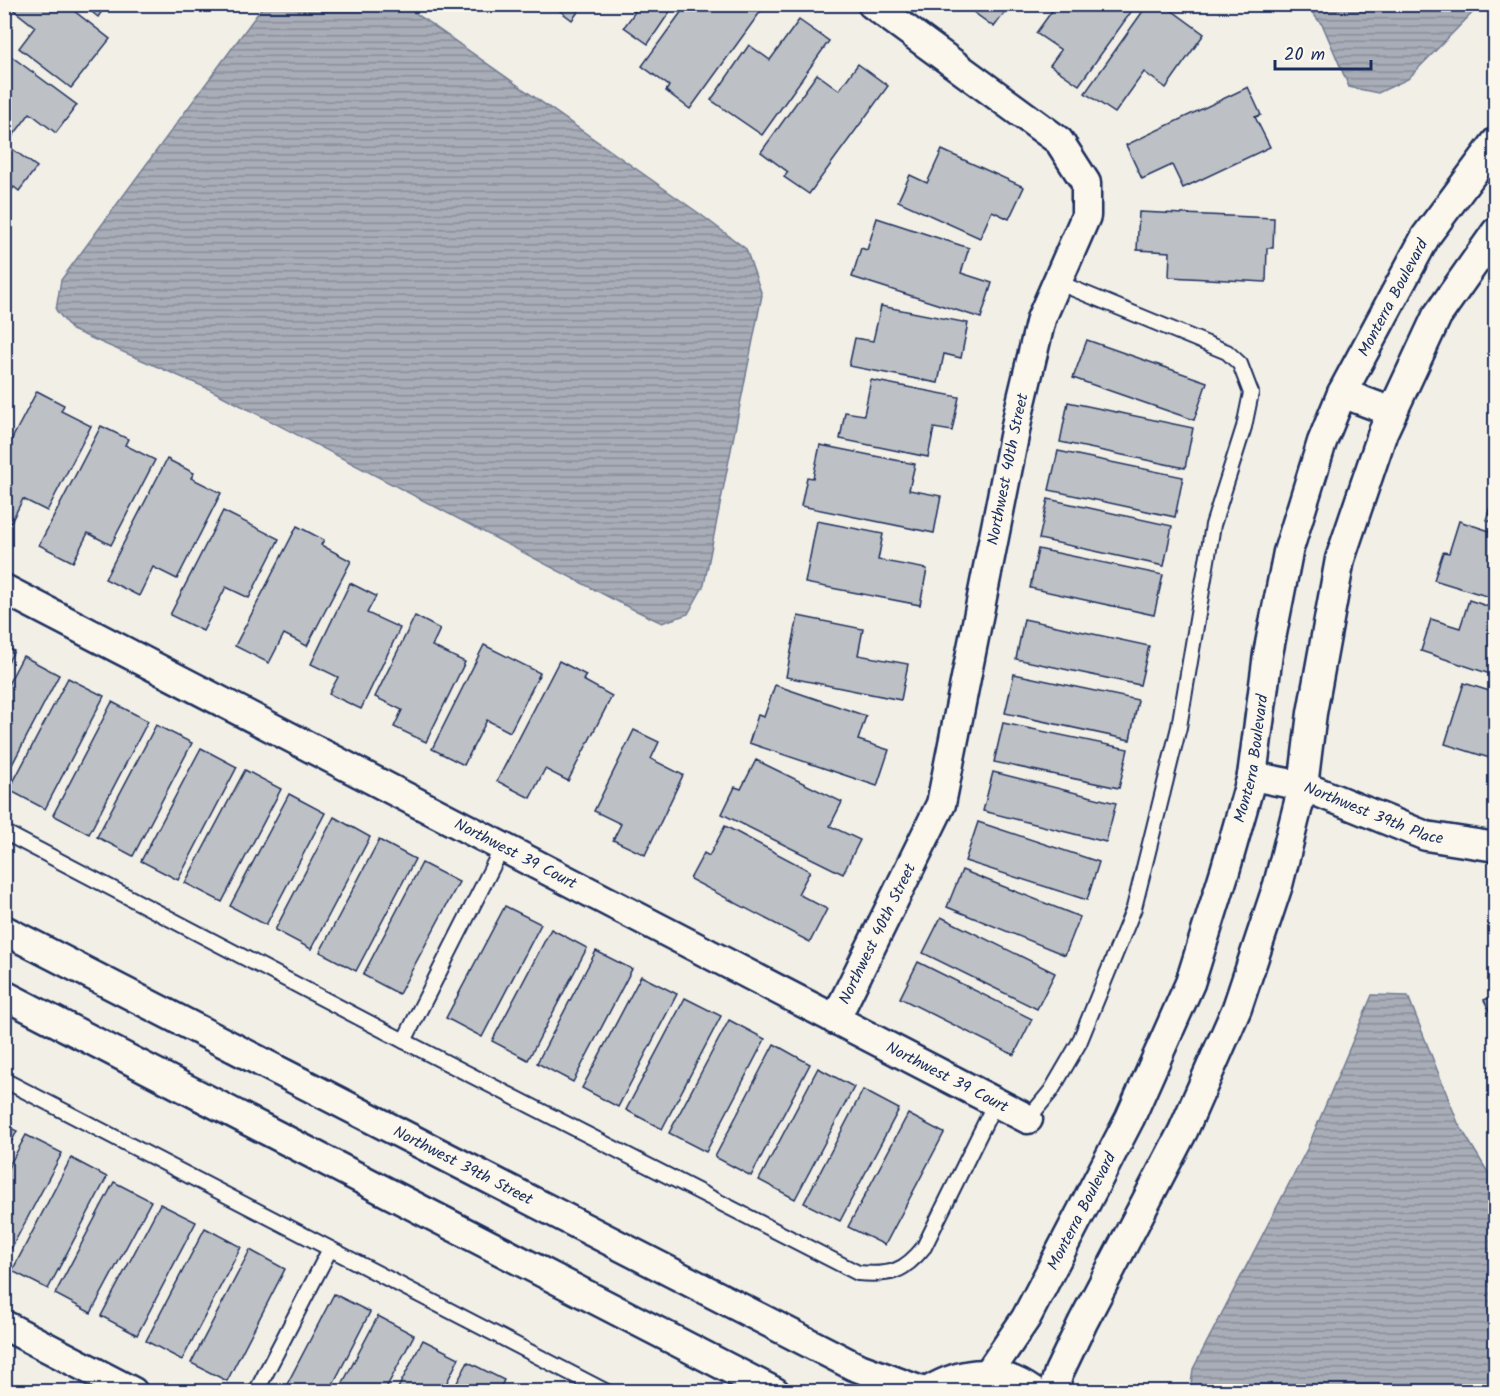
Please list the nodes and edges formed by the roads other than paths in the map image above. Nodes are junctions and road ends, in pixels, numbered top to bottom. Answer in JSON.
{"nodes":[{"id":1,"x":872,"y":4,"type":"edge"},
{"id":2,"x":1496,"y":141,"type":"edge"},
{"id":3,"x":1496,"y":232,"type":"edge"},
{"id":4,"x":1057,"y":282,"type":"junction"},
{"id":5,"x":1341,"y":393,"type":"junction"},
{"id":6,"x":1392,"y":412,"type":"junction"},
{"id":7,"x":4,"y":589,"type":"edge"},
{"id":8,"x":1252,"y":776,"type":"junction"},
{"id":9,"x":1303,"y":786,"type":"junction"},
{"id":10,"x":4,"y":832,"type":"edge"},
{"id":11,"x":503,"y":846,"type":"junction"},
{"id":12,"x":1496,"y":847,"type":"edge"},
{"id":13,"x":4,"y":930,"type":"edge"},
{"id":14,"x":4,"y":995,"type":"edge"},
{"id":15,"x":835,"y":1020,"type":"junction"},
{"id":16,"x":404,"y":1041,"type":"junction"},
{"id":17,"x":4,"y":1080,"type":"edge"},
{"id":18,"x":995,"y":1103,"type":"junction"},
{"id":19,"x":1028,"y":1119,"type":"joint"},
{"id":20,"x":330,"y":1249,"type":"junction"},
{"id":21,"x":4,"y":1325,"type":"edge"},
{"id":22,"x":988,"y":1374,"type":"junction"},
{"id":23,"x":133,"y":1392,"type":"edge"},
{"id":24,"x":256,"y":1392,"type":"edge"},
{"id":25,"x":607,"y":1392,"type":"edge"},
{"id":26,"x":775,"y":1392,"type":"edge"},
{"id":27,"x":926,"y":1392,"type":"edge"},
{"id":28,"x":1033,"y":1392,"type":"edge"},
{"id":29,"x":1053,"y":1392,"type":"edge"}],
"edges":[{"from":1,"to":4,"type":"street","name":"Northwest 40th Street"},
{"from":2,"to":5,"type":"street","name":"Monterra Boulevard"},
{"from":3,"to":6,"type":"street"},
{"from":4,"to":15,"type":"street","name":"Northwest 40th Street"},
{"from":4,"to":19,"type":"lane"},
{"from":5,"to":6,"type":"street"},
{"from":5,"to":8,"type":"street","name":"Monterra Boulevard"},
{"from":6,"to":9,"type":"street"},
{"from":7,"to":11,"type":"street","name":"Northwest 39 Court"},
{"from":8,"to":9,"type":"street","name":"Northwest 39th Place"},
{"from":8,"to":22,"type":"street","name":"Monterra Boulevard"},
{"from":9,"to":12,"type":"street","name":"Northwest 39th Place"},
{"from":9,"to":29,"type":"street"},
{"from":10,"to":16,"type":"lane"},
{"from":11,"to":15,"type":"street","name":"Northwest 39 Court"},
{"from":11,"to":16,"type":"lane"},
{"from":13,"to":27,"type":"street","name":"Northwest 39th Street"},
{"from":14,"to":26,"type":"street"},
{"from":15,"to":18,"type":"street","name":"Northwest 39 Court"},
{"from":16,"to":18,"type":"lane"},
{"from":17,"to":20,"type":"lane"},
{"from":18,"to":19,"type":"street","name":"Northwest 39 Court"},
{"from":20,"to":24,"type":"lane"},
{"from":20,"to":25,"type":"lane"},
{"from":21,"to":23,"type":"street"},
{"from":22,"to":27,"type":"street"},
{"from":22,"to":28,"type":"street"}]}
